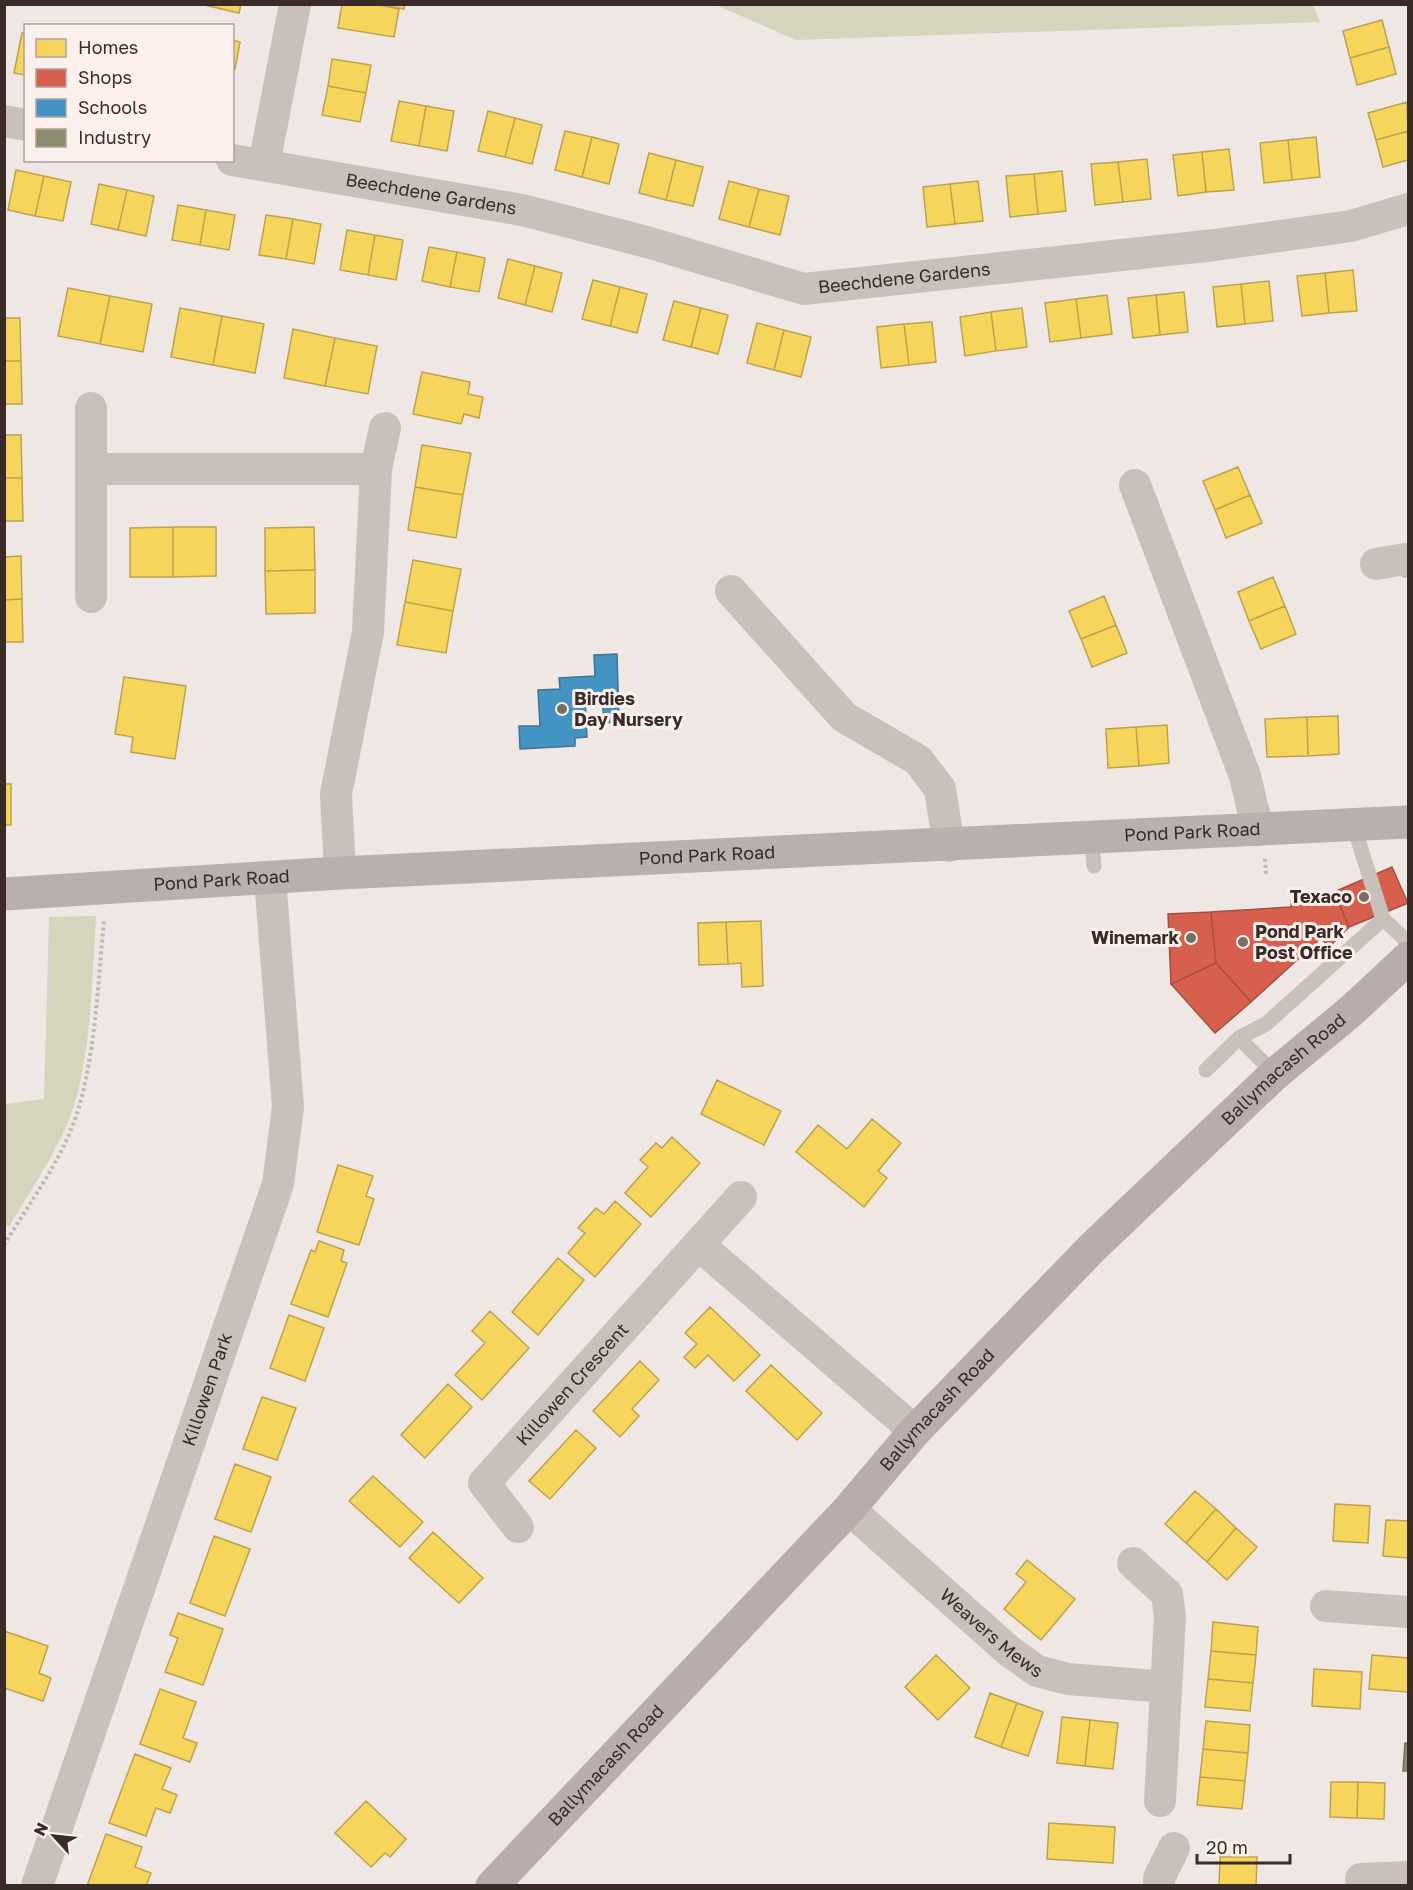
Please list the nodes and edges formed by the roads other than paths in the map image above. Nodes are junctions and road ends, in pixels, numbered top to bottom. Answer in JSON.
{"nodes":[{"id":1,"x":295,"y":4,"type":"edge"},
{"id":2,"x":4,"y":121,"type":"edge"},
{"id":3,"x":24,"y":125,"type":"edge"},
{"id":4,"x":234,"y":160,"type":"edge"},
{"id":5,"x":264,"y":165,"type":"junction"},
{"id":6,"x":1408,"y":209,"type":"edge"},
{"id":7,"x":91,"y":408,"type":"dead end"},
{"id":8,"x":385,"y":428,"type":"dead end"},
{"id":9,"x":376,"y":469,"type":"junction"},
{"id":10,"x":91,"y":470,"type":"junction"},
{"id":11,"x":1136,"y":485,"type":"dead end"},
{"id":12,"x":1408,"y":562,"type":"edge"},
{"id":13,"x":1376,"y":564,"type":"dead end"},
{"id":14,"x":731,"y":591,"type":"dead end"},
{"id":15,"x":91,"y":597,"type":"dead end"},
{"id":16,"x":1408,"y":822,"type":"edge"},
{"id":17,"x":1354,"y":826,"type":"junction"},
{"id":18,"x":1258,"y":830,"type":"junction"},
{"id":19,"x":949,"y":846,"type":"junction"},
{"id":20,"x":340,"y":873,"type":"junction"},
{"id":21,"x":270,"y":878,"type":"junction"},
{"id":22,"x":4,"y":894,"type":"edge"},
{"id":23,"x":1383,"y":919,"type":"junction"},
{"id":24,"x":1408,"y":942,"type":"edge"},
{"id":25,"x":1408,"y":958,"type":"edge"},
{"id":26,"x":1239,"y":1038,"type":"junction"},
{"id":27,"x":1206,"y":1070,"type":"dead end"},
{"id":28,"x":1275,"y":1074,"type":"junction"},
{"id":29,"x":741,"y":1197,"type":"dead end"},
{"id":30,"x":699,"y":1245,"type":"junction"},
{"id":31,"x":915,"y":1431,"type":"junction"},
{"id":32,"x":849,"y":1509,"type":"junction"},
{"id":33,"x":518,"y":1527,"type":"dead end"},
{"id":34,"x":1133,"y":1563,"type":"dead end"},
{"id":35,"x":1326,"y":1606,"type":"dead end"},
{"id":36,"x":1408,"y":1612,"type":"edge"},
{"id":37,"x":1166,"y":1687,"type":"junction"},
{"id":38,"x":1160,"y":1801,"type":"dead end"},
{"id":39,"x":1174,"y":1848,"type":"dead end"},
{"id":40,"x":1408,"y":1877,"type":"edge"},
{"id":41,"x":1361,"y":1879,"type":"dead end"},
{"id":42,"x":502,"y":1882,"type":"edge"},
{"id":43,"x":37,"y":1886,"type":"edge"},
{"id":44,"x":1159,"y":1886,"type":"edge"}],
"edges":[{"from":1,"to":5,"type":"street"},
{"from":2,"to":3,"type":"street"},
{"from":4,"to":5,"type":"street","name":"Beechdene Gardens"},
{"from":5,"to":6,"type":"street","name":"Beechdene Gardens"},
{"from":7,"to":10,"type":"street"},
{"from":8,"to":9,"type":"street"},
{"from":9,"to":10,"type":"street"},
{"from":9,"to":20,"type":"street"},
{"from":10,"to":15,"type":"street"},
{"from":11,"to":18,"type":"street"},
{"from":12,"to":13,"type":"street"},
{"from":14,"to":19,"type":"street"},
{"from":16,"to":17,"type":"main road","name":"Pond Park Road"},
{"from":17,"to":18,"type":"main road","name":"Pond Park Road"},
{"from":17,"to":23,"type":"lane"},
{"from":18,"to":19,"type":"main road","name":"Pond Park Road"},
{"from":19,"to":20,"type":"main road","name":"Pond Park Road"},
{"from":20,"to":21,"type":"main road","name":"Pond Park Road"},
{"from":21,"to":22,"type":"main road","name":"Pond Park Road"},
{"from":21,"to":43,"type":"street","name":"Killowen Park"},
{"from":23,"to":24,"type":"lane"},
{"from":23,"to":26,"type":"lane"},
{"from":25,"to":28,"type":"main road","name":"Ballymacash Road"},
{"from":26,"to":27,"type":"lane"},
{"from":26,"to":28,"type":"lane"},
{"from":28,"to":31,"type":"main road","name":"Ballymacash Road"},
{"from":29,"to":30,"type":"street","name":"Killowen Crescent"},
{"from":30,"to":31,"type":"street"},
{"from":30,"to":33,"type":"street","name":"Killowen Crescent"},
{"from":31,"to":32,"type":"main road","name":"Ballymacash Road"},
{"from":32,"to":37,"type":"street","name":"Weavers Mews"},
{"from":32,"to":42,"type":"main road","name":"Ballymacash Road"},
{"from":34,"to":37,"type":"street"},
{"from":35,"to":36,"type":"street"},
{"from":37,"to":38,"type":"street"},
{"from":39,"to":44,"type":"street"},
{"from":40,"to":41,"type":"street"}]}
